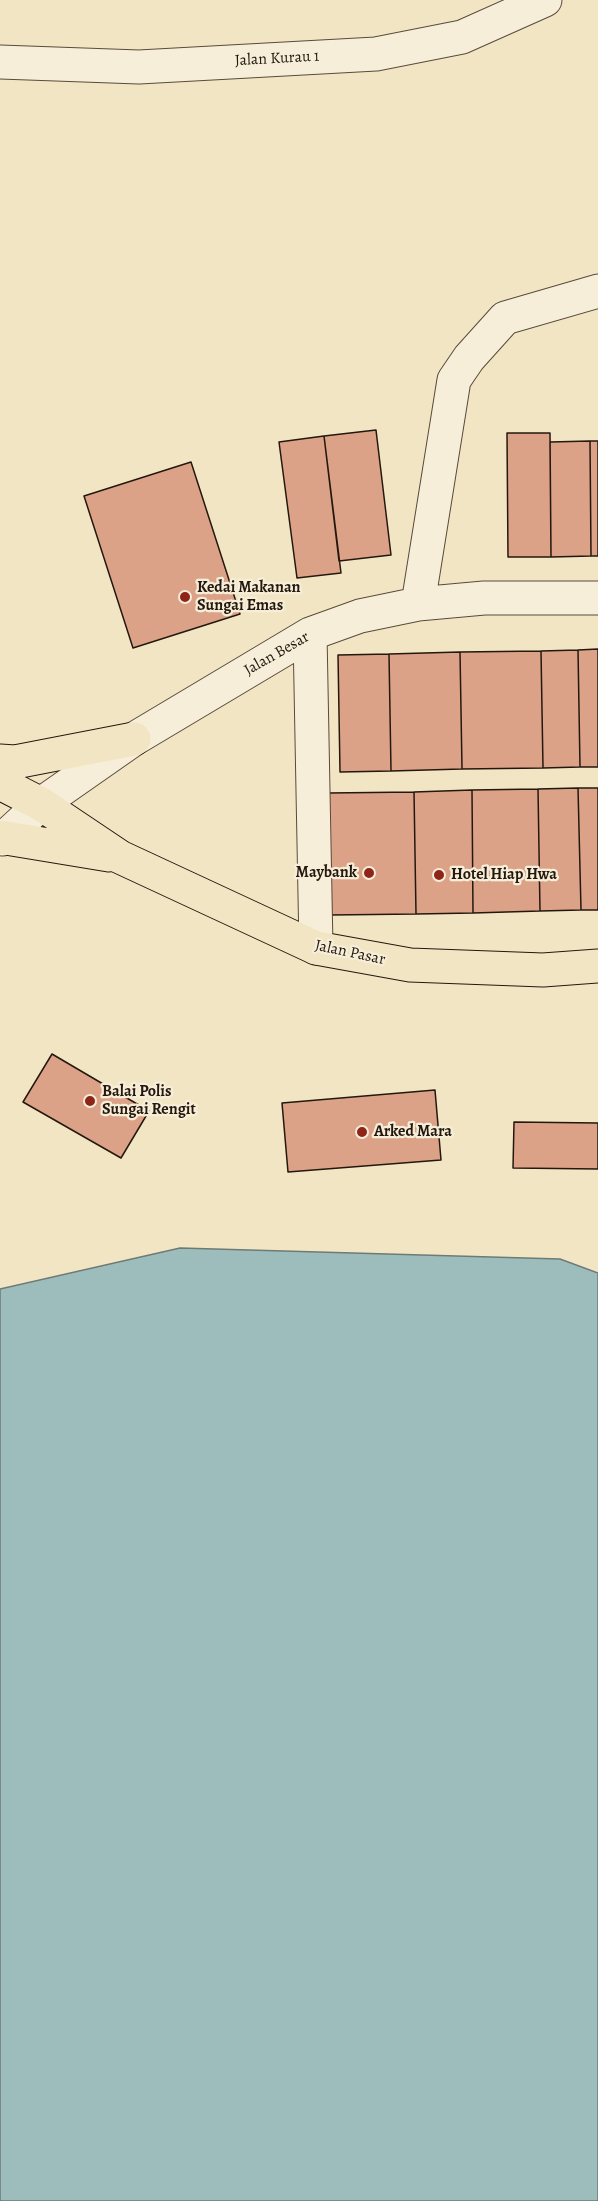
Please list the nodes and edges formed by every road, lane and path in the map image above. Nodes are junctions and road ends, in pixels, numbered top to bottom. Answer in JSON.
{"nodes":[{"id":1,"x":545,"y":0,"type":"edge"},
{"id":2,"x":0,"y":62,"type":"edge"},
{"id":3,"x":598,"y":291,"type":"edge"},
{"id":4,"x":598,"y":598,"type":"edge"},
{"id":5,"x":418,"y":604,"type":"junction"},
{"id":6,"x":310,"y":634,"type":"junction"},
{"id":7,"x":134,"y":739,"type":"junction"},
{"id":8,"x":0,"y":761,"type":"edge"},
{"id":9,"x":0,"y":783,"type":"edge"},
{"id":10,"x":41,"y":804,"type":"junction"},
{"id":11,"x":2,"y":838,"type":"edge"},
{"id":12,"x":120,"y":857,"type":"junction"},
{"id":13,"x":316,"y":948,"type":"junction"},
{"id":14,"x":598,"y":966,"type":"edge"}],
"edges":[{"from":1,"to":2,"type":"street","name":"Jalan Kurau 1"},
{"from":3,"to":5,"type":"street"},
{"from":4,"to":5,"type":"street","name":"Jalan Besar"},
{"from":5,"to":6,"type":"street","name":"Jalan Besar"},
{"from":6,"to":7,"type":"street","name":"Jalan Besar"},
{"from":6,"to":13,"type":"street"},
{"from":7,"to":8,"type":"main road"},
{"from":7,"to":10,"type":"street","name":"Jalan Besar"},
{"from":9,"to":10,"type":"main road"},
{"from":10,"to":11,"type":"street","name":"Jalan Besar"},
{"from":10,"to":12,"type":"main road"},
{"from":11,"to":12,"type":"main road"},
{"from":12,"to":13,"type":"main road","name":"Jalan Pasar"},
{"from":13,"to":14,"type":"main road","name":"Jalan Pasar"}]}
